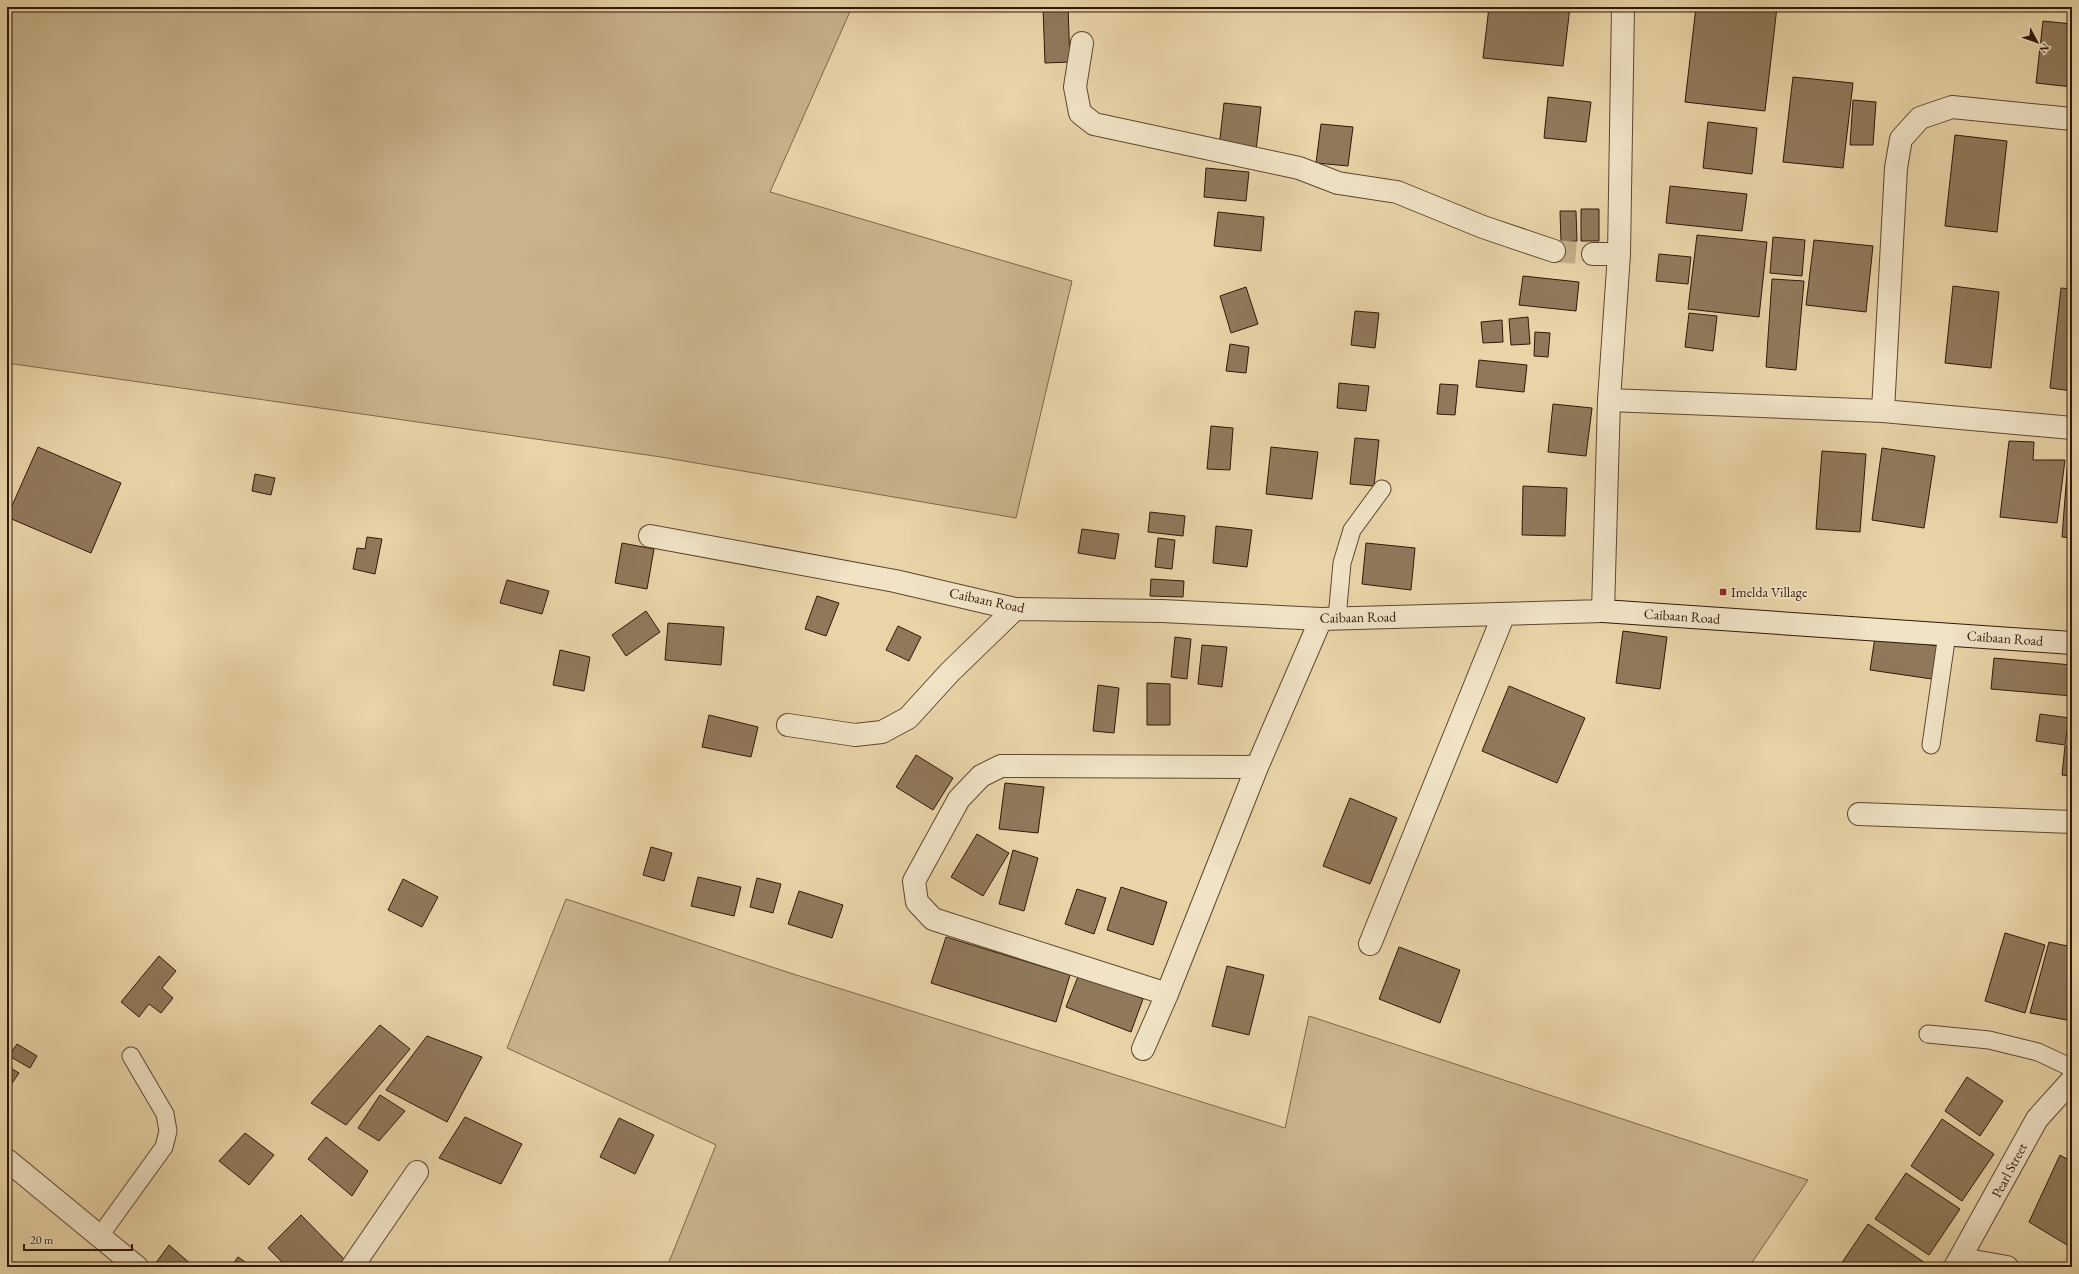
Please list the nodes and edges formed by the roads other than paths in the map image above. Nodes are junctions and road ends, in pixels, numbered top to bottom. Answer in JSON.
{"nodes":[{"id":1,"x":1623,"y":7,"type":"edge"},
{"id":2,"x":1082,"y":43,"type":"dead end"},
{"id":3,"x":2072,"y":119,"type":"edge"},
{"id":4,"x":1554,"y":251,"type":"tunnel mouth"},
{"id":5,"x":1592,"y":254,"type":"tunnel mouth"},
{"id":6,"x":1619,"y":254,"type":"junction"},
{"id":7,"x":1609,"y":400,"type":"junction"},
{"id":8,"x":1883,"y":411,"type":"junction"},
{"id":9,"x":2072,"y":428,"type":"edge"},
{"id":10,"x":1382,"y":489,"type":"dead end"},
{"id":11,"x":650,"y":536,"type":"dead end"},
{"id":12,"x":1015,"y":609,"type":"junction"},
{"id":13,"x":1603,"y":611,"type":"junction"},
{"id":14,"x":1504,"y":614,"type":"junction"},
{"id":15,"x":1329,"y":618,"type":"junction"},
{"id":16,"x":1947,"y":634,"type":"junction"},
{"id":17,"x":2072,"y":643,"type":"edge"},
{"id":18,"x":788,"y":725,"type":"dead end"},
{"id":19,"x":1931,"y":745,"type":"dead end"},
{"id":20,"x":1257,"y":767,"type":"junction"},
{"id":21,"x":1860,"y":814,"type":"dead end"},
{"id":22,"x":2072,"y":822,"type":"edge"},
{"id":23,"x":1370,"y":944,"type":"dead end"},
{"id":24,"x":1167,"y":994,"type":"junction"},
{"id":25,"x":1928,"y":1034,"type":"dead end"},
{"id":26,"x":1143,"y":1049,"type":"dead end"},
{"id":27,"x":131,"y":1056,"type":"dead end"},
{"id":28,"x":2072,"y":1068,"type":"edge"},
{"id":29,"x":2072,"y":1080,"type":"edge"},
{"id":30,"x":7,"y":1160,"type":"edge"},
{"id":31,"x":417,"y":1172,"type":"dead end"},
{"id":32,"x":99,"y":1237,"type":"junction"},
{"id":33,"x":1958,"y":1263,"type":"edge"},
{"id":34,"x":137,"y":1267,"type":"edge"},
{"id":35,"x":352,"y":1267,"type":"edge"},
{"id":36,"x":2007,"y":1267,"type":"edge"}],
"edges":[{"from":1,"to":6,"type":"street"},
{"from":2,"to":4,"type":"street"},
{"from":3,"to":8,"type":"street"},
{"from":5,"to":6,"type":"street"},
{"from":6,"to":7,"type":"street"},
{"from":7,"to":8,"type":"street"},
{"from":7,"to":13,"type":"street"},
{"from":8,"to":9,"type":"street"},
{"from":10,"to":15,"type":"lane"},
{"from":11,"to":12,"type":"street","name":"Caibaan Road"},
{"from":12,"to":15,"type":"street","name":"Caibaan Road"},
{"from":12,"to":18,"type":"street"},
{"from":13,"to":14,"type":"street","name":"Caibaan Road"},
{"from":13,"to":16,"type":"street","name":"Caibaan Road"},
{"from":14,"to":15,"type":"street","name":"Caibaan Road"},
{"from":14,"to":23,"type":"street"},
{"from":15,"to":20,"type":"street"},
{"from":16,"to":17,"type":"street","name":"Caibaan Road"},
{"from":16,"to":19,"type":"lane"},
{"from":20,"to":24,"type":"street"},
{"from":20,"to":24,"type":"street"},
{"from":21,"to":22,"type":"street"},
{"from":24,"to":26,"type":"street"},
{"from":25,"to":28,"type":"lane"},
{"from":27,"to":32,"type":"lane"},
{"from":29,"to":33,"type":"street","name":"Pearl Street"},
{"from":30,"to":32,"type":"street"},
{"from":31,"to":35,"type":"street"},
{"from":32,"to":34,"type":"street"},
{"from":33,"to":36,"type":"street"}]}
